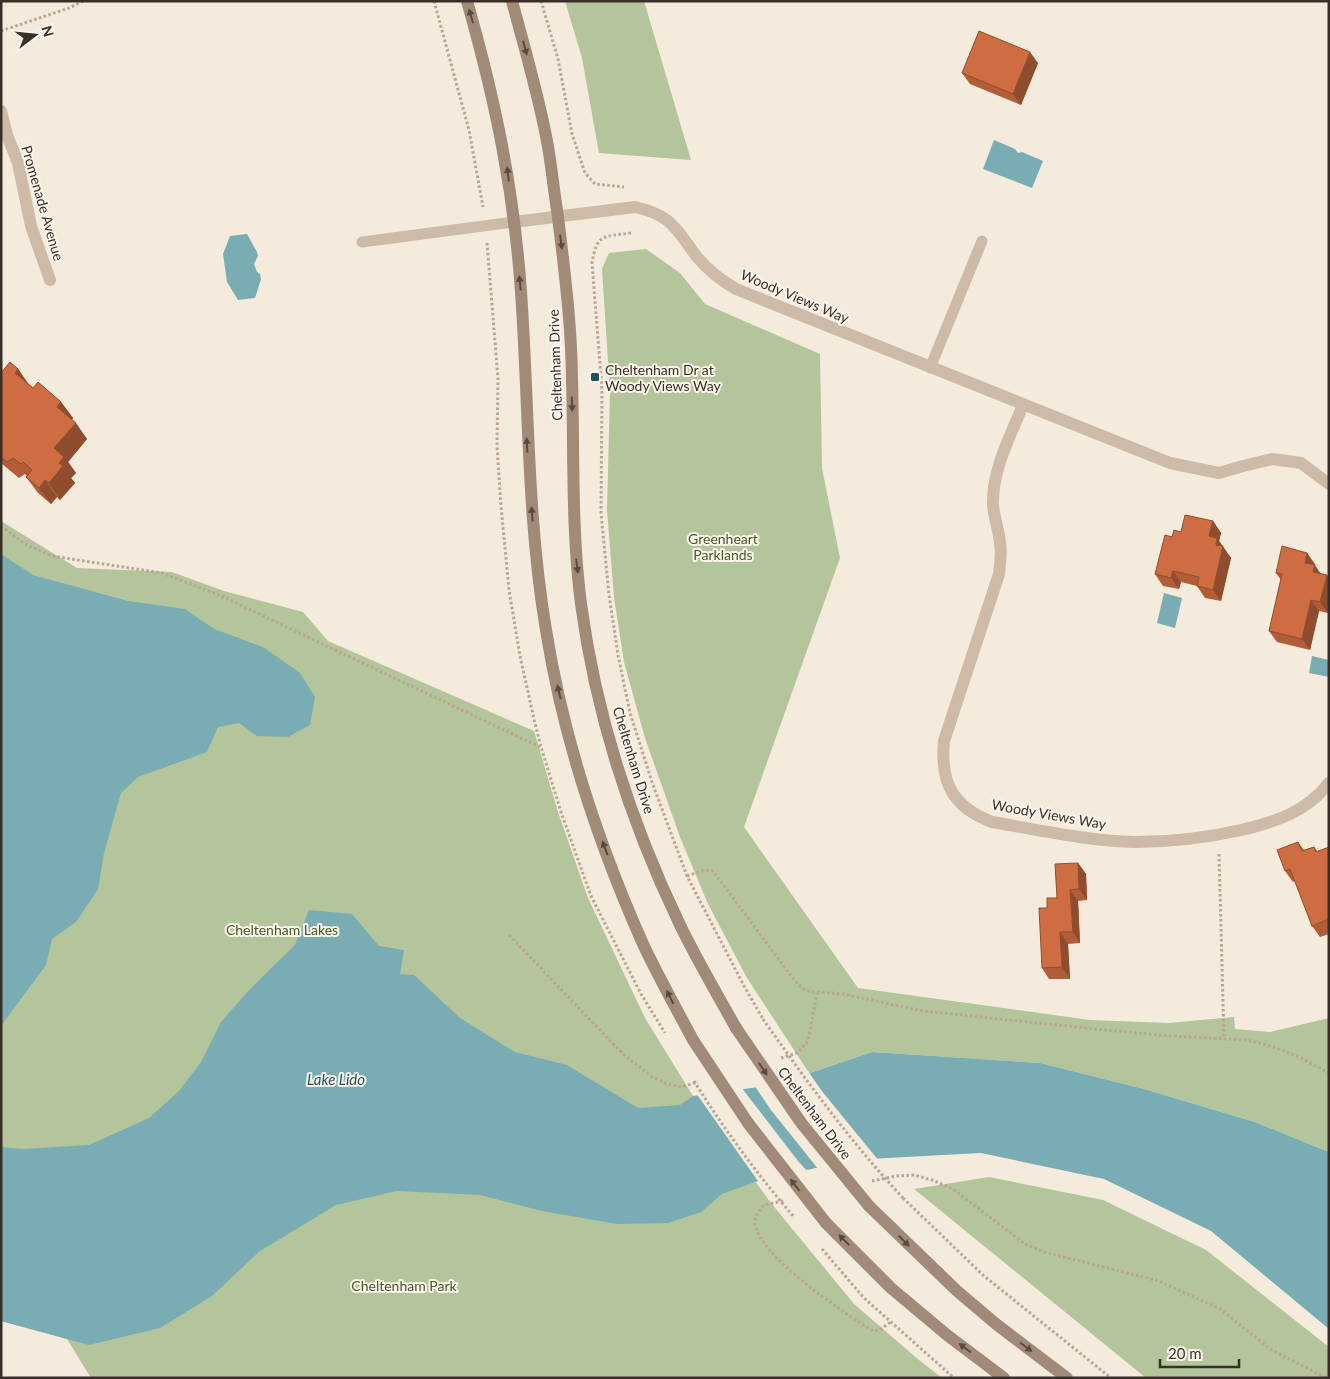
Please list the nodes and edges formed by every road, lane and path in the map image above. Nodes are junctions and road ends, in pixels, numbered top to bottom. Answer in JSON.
{"nodes":[{"id":1,"x":83,"y":1,"type":"edge"},
{"id":2,"x":434,"y":1,"type":"edge"},
{"id":3,"x":467,"y":1,"type":"edge"},
{"id":4,"x":512,"y":1,"type":"edge"},
{"id":5,"x":541,"y":1,"type":"edge"},
{"id":6,"x":1,"y":31,"type":"edge"},
{"id":7,"x":1,"y":111,"type":"edge"},
{"id":8,"x":4,"y":133,"type":"edge"},
{"id":9,"x":629,"y":187,"type":"dead end"},
{"id":10,"x":558,"y":217,"type":"junction"},
{"id":11,"x":514,"y":222,"type":"junction"},
{"id":12,"x":486,"y":226,"type":"junction"},
{"id":13,"x":631,"y":234,"type":"dead end"},
{"id":14,"x":982,"y":241,"type":"dead end"},
{"id":15,"x":362,"y":242,"type":"dead end"},
{"id":16,"x":50,"y":280,"type":"dead end"},
{"id":17,"x":930,"y":368,"type":"junction"},
{"id":18,"x":1023,"y":405,"type":"junction"},
{"id":19,"x":1329,"y":484,"type":"edge"},
{"id":20,"x":1,"y":526,"type":"edge"},
{"id":21,"x":541,"y":747,"type":"junction"},
{"id":22,"x":1329,"y":783,"type":"edge"},
{"id":23,"x":1218,"y":835,"type":"junction"},
{"id":24,"x":687,"y":876,"type":"junction"},
{"id":25,"x":1224,"y":1039,"type":"junction"},
{"id":26,"x":669,"y":1041,"type":"dead end"},
{"id":27,"x":1329,"y":1073,"type":"edge"},
{"id":28,"x":867,"y":1182,"type":"dead end"},
{"id":29,"x":792,"y":1199,"type":"dead end"},
{"id":30,"x":818,"y":1245,"type":"dead end"},
{"id":31,"x":891,"y":1322,"type":"junction"},
{"id":32,"x":1319,"y":1376,"type":"edge"},
{"id":33,"x":954,"y":1378,"type":"edge"},
{"id":34,"x":1004,"y":1378,"type":"edge"},
{"id":35,"x":1067,"y":1378,"type":"edge"},
{"id":36,"x":1111,"y":1378,"type":"edge"},
{"id":37,"x":1326,"y":1378,"type":"edge"}],
"edges":[{"from":1,"to":6,"type":"path"},
{"from":2,"to":12,"type":"path"},
{"from":11,"to":3,"type":"main road","one_way":true},
{"from":4,"to":10,"type":"main road","name":"Cheltenham Drive","one_way":true},
{"from":5,"to":9,"type":"path"},
{"from":7,"to":8,"type":"street","name":"Promenade Avenue"},
{"from":8,"to":16,"type":"street","name":"Promenade Avenue"},
{"from":10,"to":11,"type":"street","name":"Woody Views Way"},
{"from":10,"to":17,"type":"street","name":"Woody Views Way"},
{"from":10,"to":35,"type":"main road","name":"Cheltenham Drive","one_way":true,"bridge":true},
{"from":11,"to":12,"type":"lane"},
{"from":34,"to":11,"type":"main road","one_way":true,"bridge":true},
{"from":12,"to":15,"type":"lane"},
{"from":12,"to":21,"type":"path"},
{"from":13,"to":24,"type":"path","name":"Cheltenham Drive"},
{"from":14,"to":17,"type":"lane"},
{"from":17,"to":18,"type":"street","name":"Woody Views Way"},
{"from":18,"to":19,"type":"street","name":"Woody Views Way"},
{"from":18,"to":23,"type":"street","name":"Woody Views Way"},
{"from":20,"to":21,"type":"path"},
{"from":21,"to":26,"type":"path"},
{"from":22,"to":23,"type":"street","name":"Woody Views Way"},
{"from":23,"to":25,"type":"path"},
{"from":24,"to":25,"type":"path"},
{"from":24,"to":36,"type":"path","name":"Cheltenham Drive","bridge":true},
{"from":25,"to":27,"type":"path"},
{"from":28,"to":32,"type":"path"},
{"from":29,"to":31,"type":"path"},
{"from":30,"to":31,"type":"path"},
{"from":31,"to":33,"type":"path"},
{"from":32,"to":37,"type":"path"}]}
